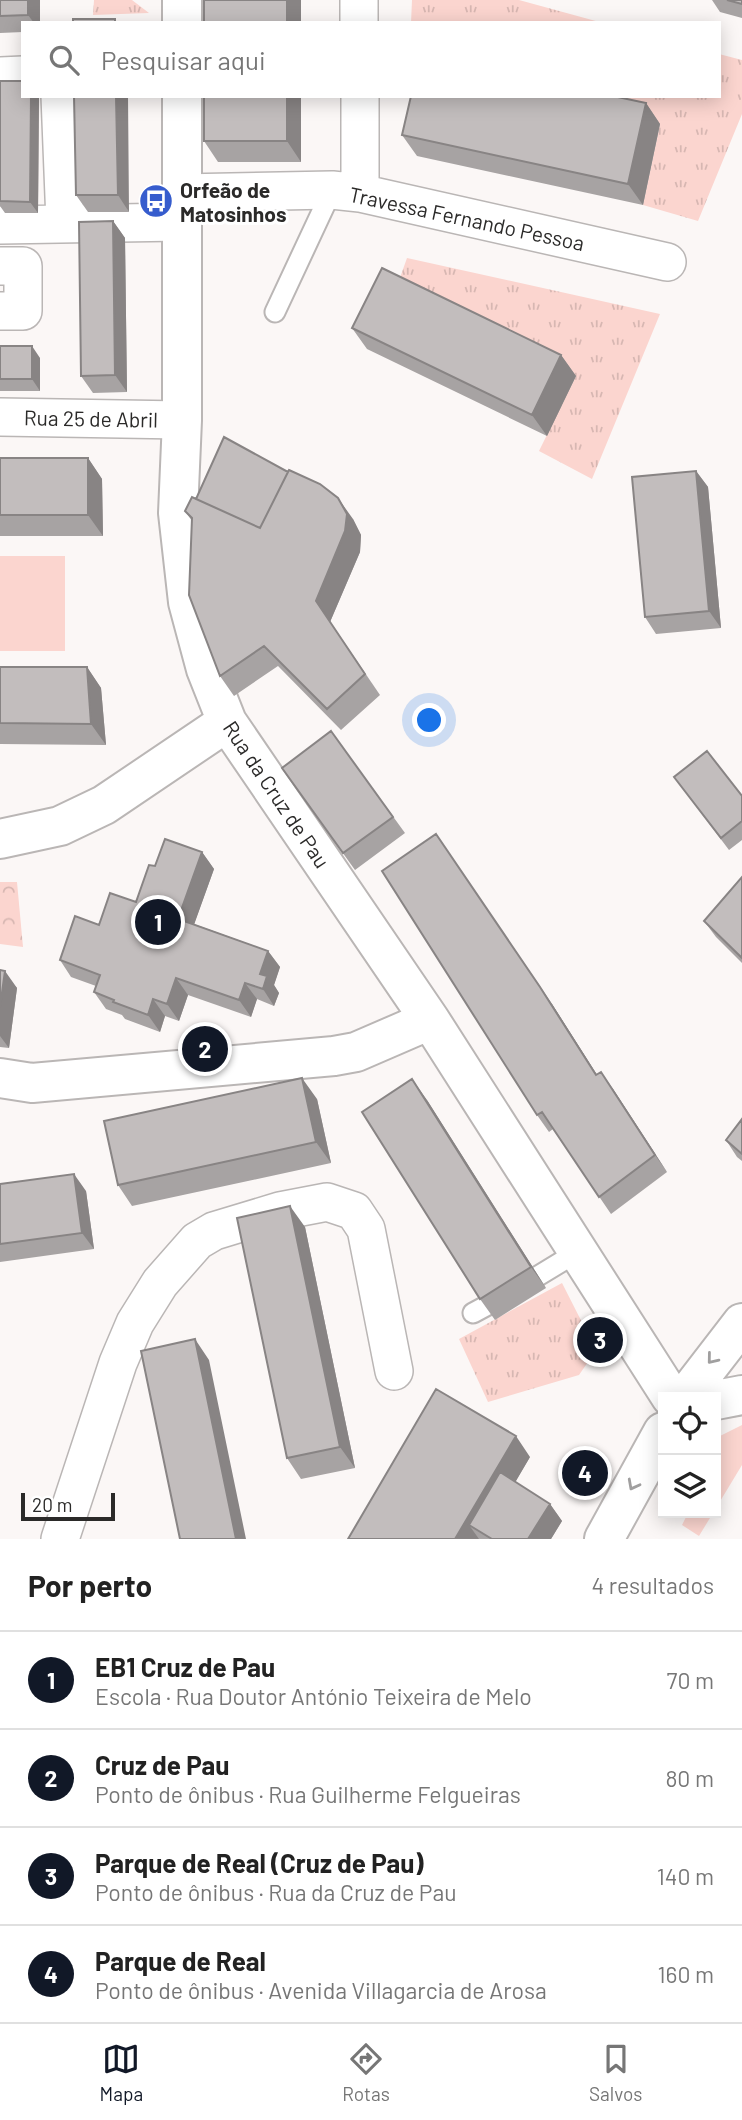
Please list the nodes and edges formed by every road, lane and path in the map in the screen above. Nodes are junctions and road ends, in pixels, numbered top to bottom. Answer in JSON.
{"nodes":[{"id":1,"x":182,"y":0,"type":"edge"},
{"id":2,"x":359,"y":0,"type":"edge"},
{"id":3,"x":182,"y":21,"type":"edge"},
{"id":4,"x":359,"y":21,"type":"edge"},
{"id":5,"x":21,"y":75,"type":"edge"},
{"id":6,"x":0,"y":76,"type":"edge"},
{"id":7,"x":60,"y":98,"type":"edge"},
{"id":8,"x":182,"y":98,"type":"edge"},
{"id":9,"x":360,"y":98,"type":"edge"},
{"id":10,"x":346,"y":192,"type":"junction"},
{"id":11,"x":181,"y":207,"type":"junction"},
{"id":12,"x":65,"y":222,"type":"junction"},
{"id":13,"x":0,"y":225,"type":"edge"},
{"id":14,"x":667,"y":262,"type":"dead end"},
{"id":15,"x":0,"y":266,"type":"edge"},
{"id":16,"x":0,"y":312,"type":"edge"},
{"id":17,"x":275,"y":312,"type":"dead end"},
{"id":18,"x":0,"y":417,"type":"edge"},
{"id":19,"x":182,"y":420,"type":"junction"},
{"id":20,"x":228,"y":722,"type":"junction"},
{"id":21,"x":0,"y":839,"type":"edge"},
{"id":22,"x":430,"y":1020,"type":"junction"},
{"id":23,"x":11,"y":1083,"type":"edge"},
{"id":24,"x":579,"y":1251,"type":"junction"},
{"id":25,"x":538,"y":1276,"type":"dead end"},
{"id":26,"x":742,"y":1323,"type":"edge"},
{"id":27,"x":394,"y":1370,"type":"dead end"},
{"id":28,"x":668,"y":1392,"type":"edge"},
{"id":29,"x":689,"y":1392,"type":"edge"},
{"id":30,"x":742,"y":1395,"type":"edge"},
{"id":31,"x":721,"y":1400,"type":"edge"},
{"id":32,"x":658,"y":1441,"type":"edge"},
{"id":33,"x":60,"y":1539,"type":"edge"},
{"id":34,"x":604,"y":1539,"type":"edge"}],
"edges":[{"from":1,"to":3,"type":"street"},
{"from":2,"to":4,"type":"street"},
{"from":5,"to":6,"type":"street"},
{"from":7,"to":12,"type":"street"},
{"from":8,"to":11,"type":"street","name":"Rua da Cruz de Pau"},
{"from":9,"to":10,"type":"street"},
{"from":10,"to":11,"type":"street","name":"Travessa Fernando Pessoa"},
{"from":10,"to":14,"type":"street","name":"Travessa Fernando Pessoa"},
{"from":10,"to":17,"type":"lane"},
{"from":11,"to":12,"type":"street","name":"Travessa Fernando Pessoa"},
{"from":11,"to":19,"type":"street","name":"Rua da Cruz de Pau"},
{"from":12,"to":13,"type":"street","name":"Travessa Fernando Pessoa"},
{"from":15,"to":16,"type":"street"},
{"from":18,"to":19,"type":"street","name":"Rua 25 de Abril"},
{"from":19,"to":20,"type":"street","name":"Rua da Cruz de Pau"},
{"from":20,"to":21,"type":"street"},
{"from":20,"to":22,"type":"street","name":"Rua da Cruz de Pau"},
{"from":22,"to":23,"type":"street"},
{"from":22,"to":24,"type":"street","name":"Rua da Cruz de Pau"},
{"from":24,"to":25,"type":"lane"},
{"from":24,"to":28,"type":"street","name":"Rua da Cruz de Pau"},
{"from":26,"to":29,"type":"street","one_way":true},
{"from":27,"to":33,"type":"street"},
{"from":30,"to":31,"type":"street"},
{"from":32,"to":34,"type":"street","one_way":true}]}
